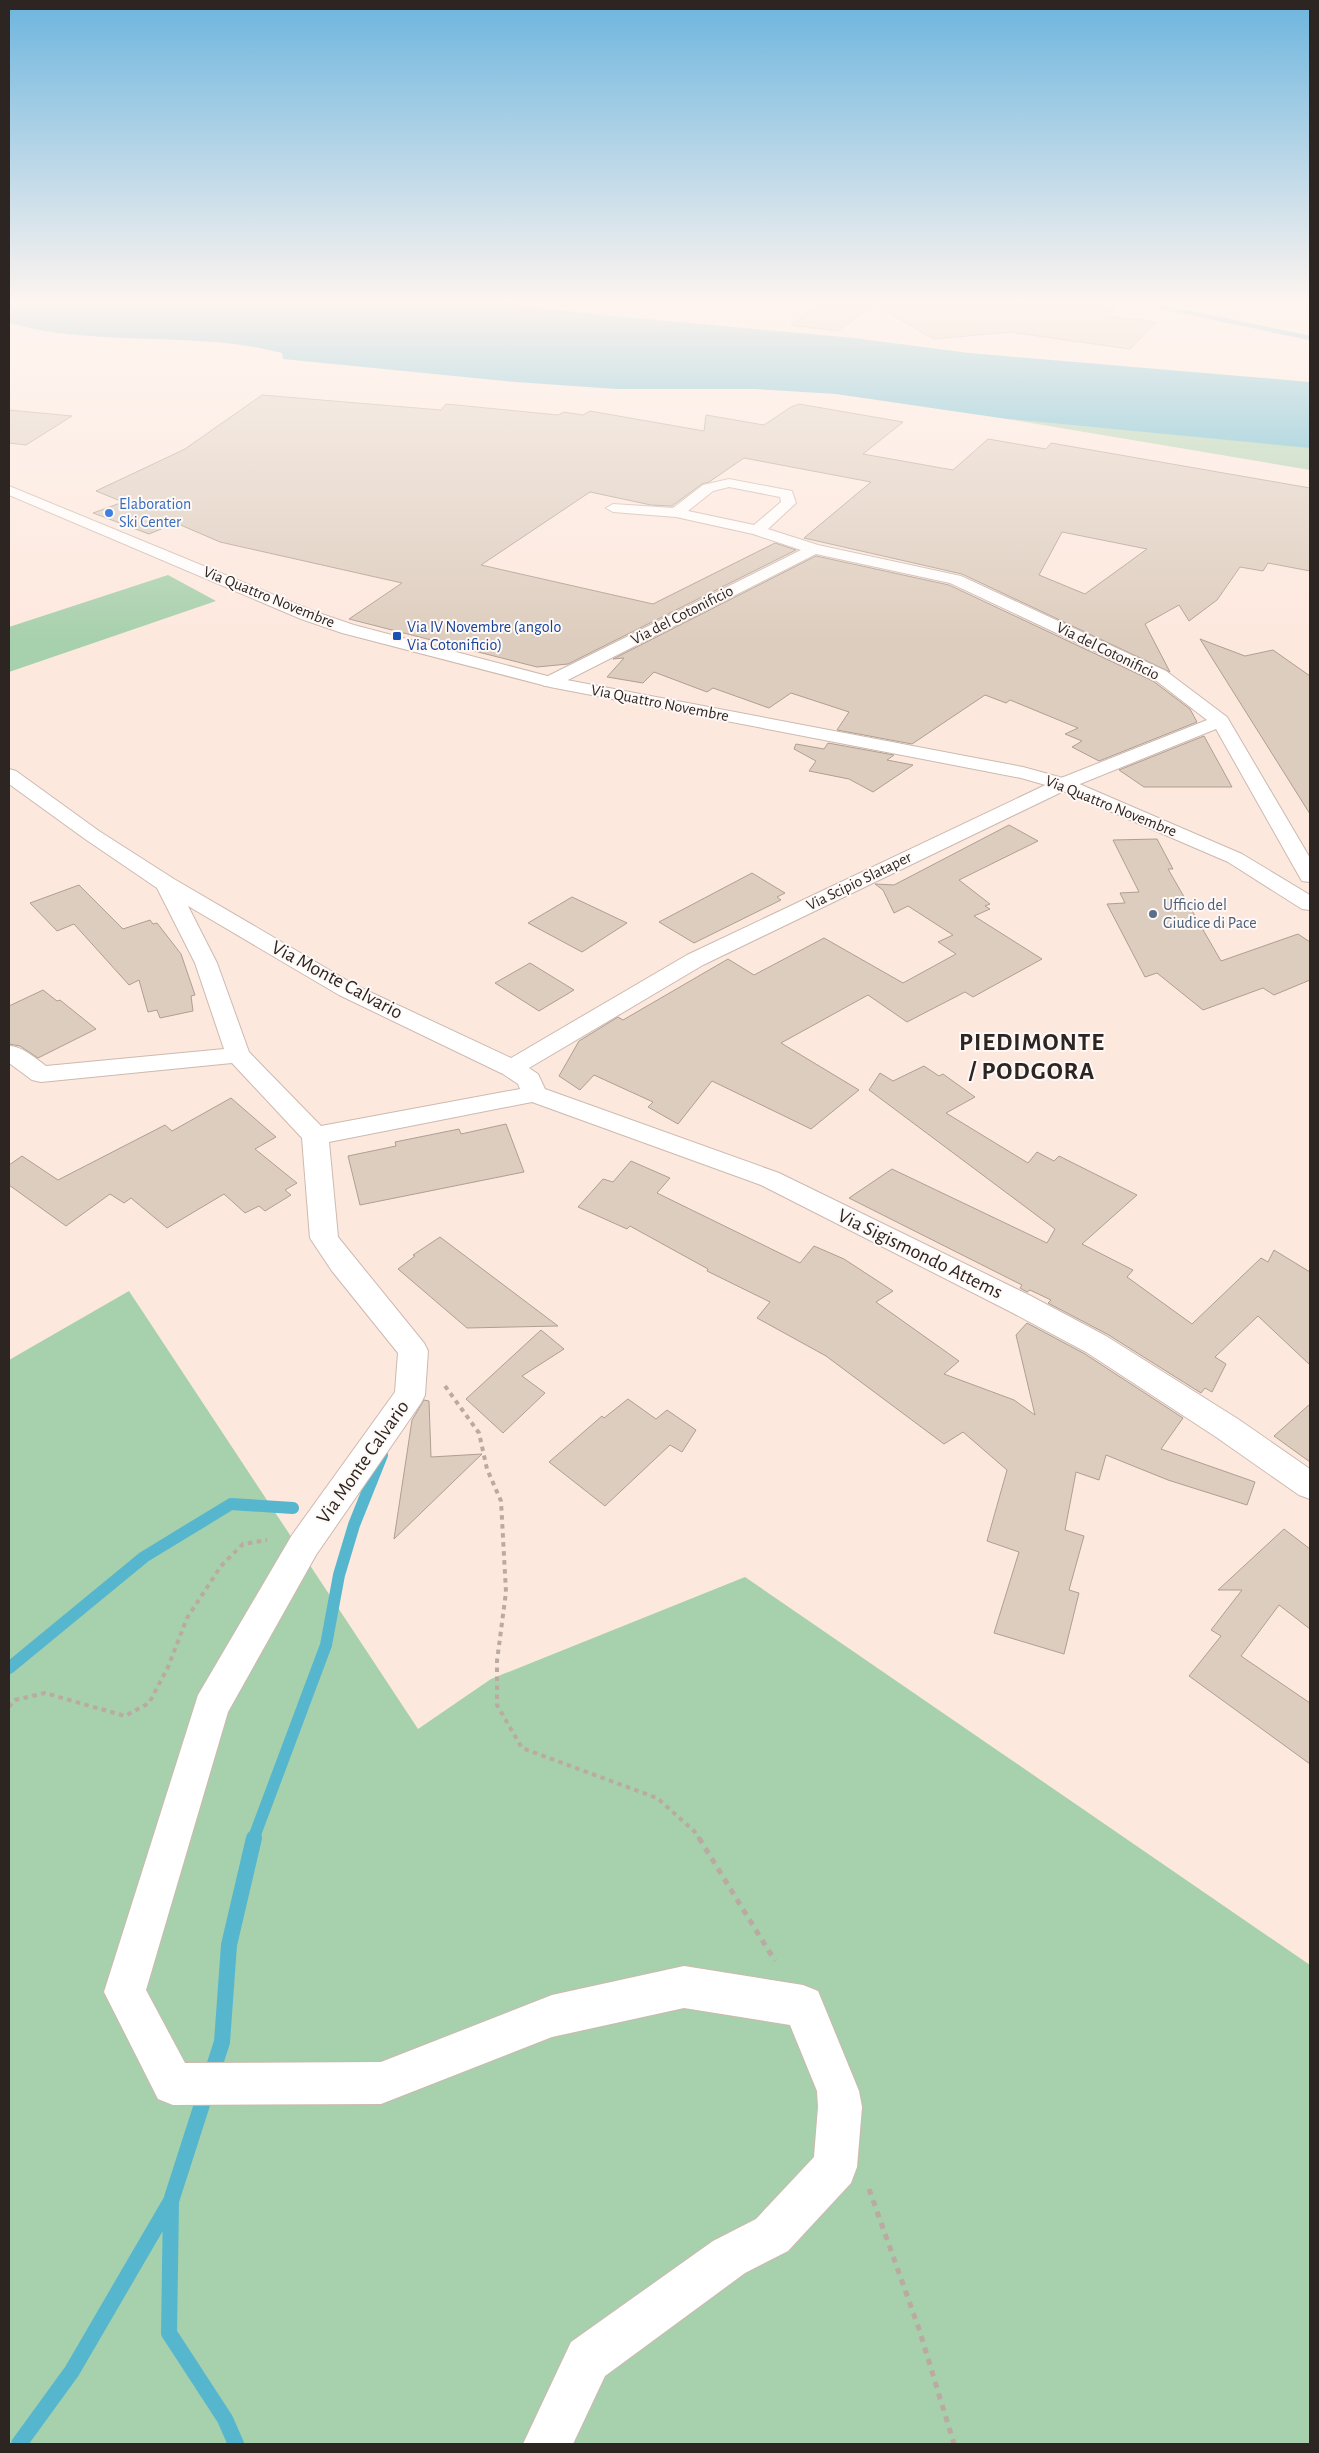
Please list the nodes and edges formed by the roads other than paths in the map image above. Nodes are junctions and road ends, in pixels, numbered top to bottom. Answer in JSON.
{"nodes":[{"id":1,"x":9,"y":490,"type":"edge"},
{"id":2,"x":613,"y":508,"type":"dead end"},
{"id":3,"x":676,"y":513,"type":"junction"},
{"id":4,"x":757,"y":530,"type":"junction"},
{"id":5,"x":814,"y":549,"type":"junction"},
{"id":6,"x":550,"y":682,"type":"junction"},
{"id":7,"x":1220,"y":721,"type":"junction"},
{"id":8,"x":9,"y":775,"type":"edge"},
{"id":9,"x":1063,"y":784,"type":"junction"},
{"id":10,"x":1310,"y":876,"type":"edge"},
{"id":11,"x":166,"y":884,"type":"junction"},
{"id":12,"x":1310,"y":904,"type":"edge"},
{"id":13,"x":11,"y":1053,"type":"dead end"},
{"id":14,"x":238,"y":1055,"type":"junction"},
{"id":15,"x":512,"y":1068,"type":"junction"},
{"id":16,"x":534,"y":1094,"type":"junction"},
{"id":17,"x":315,"y":1136,"type":"junction"},
{"id":18,"x":1310,"y":1486,"type":"edge"},
{"id":19,"x":547,"y":2444,"type":"edge"}],
"edges":[{"from":1,"to":6,"type":"street","name":"Via Quattro Novembre"},
{"from":2,"to":3,"type":"street","name":"Via del Cotonificio"},
{"from":3,"to":4,"type":"street","name":"Via del Cotonificio"},
{"from":3,"to":4,"type":"street"},
{"from":4,"to":5,"type":"street","name":"Via del Cotonificio"},
{"from":5,"to":6,"type":"street","name":"Via del Cotonificio"},
{"from":5,"to":7,"type":"street","name":"Via del Cotonificio"},
{"from":6,"to":9,"type":"street","name":"Via Quattro Novembre"},
{"from":7,"to":9,"type":"street","name":"Via Scipio Slataper"},
{"from":7,"to":10,"type":"street","name":"Via del Cotonificio"},
{"from":8,"to":11,"type":"street","name":"Via Monte Calvario"},
{"from":9,"to":12,"type":"street","name":"Via Quattro Novembre"},
{"from":9,"to":15,"type":"street","name":"Via Scipio Slataper"},
{"from":11,"to":14,"type":"street","name":"Via Monte Calvario"},
{"from":11,"to":15,"type":"street","name":"Via Monte Calvario"},
{"from":13,"to":14,"type":"street"},
{"from":14,"to":17,"type":"street","name":"Via Monte Calvario"},
{"from":15,"to":16,"type":"street"},
{"from":16,"to":17,"type":"street"},
{"from":16,"to":18,"type":"street","name":"Via Sigismondo Attems"},
{"from":17,"to":19,"type":"street","name":"Via Monte Calvario"}]}
